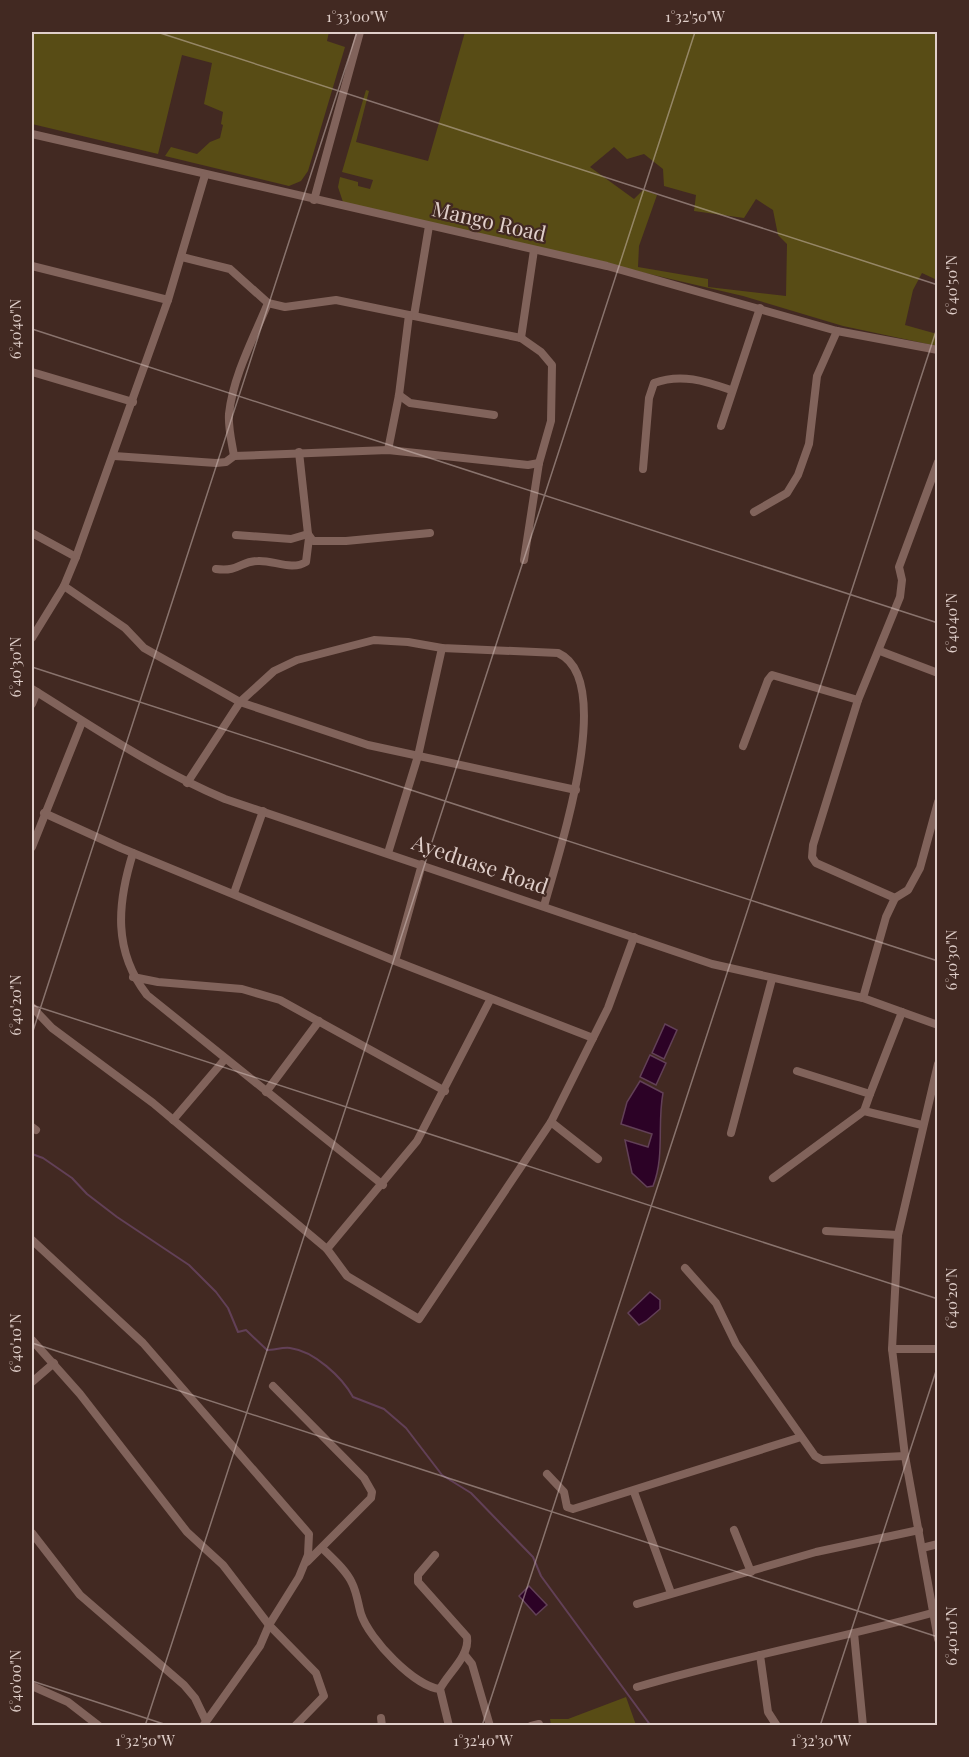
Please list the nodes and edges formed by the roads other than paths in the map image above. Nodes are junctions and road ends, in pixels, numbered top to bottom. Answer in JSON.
{"nodes":[{"id":1,"x":360,"y":32,"type":"edge"},
{"id":2,"x":32,"y":134,"type":"edge"},
{"id":3,"x":205,"y":175,"type":"junction"},
{"id":4,"x":314,"y":201,"type":"junction"},
{"id":5,"x":429,"y":226,"type":"junction"},
{"id":6,"x":534,"y":250,"type":"junction"},
{"id":7,"x":182,"y":257,"type":"junction"},
{"id":8,"x":32,"y":266,"type":"edge"},
{"id":9,"x":168,"y":300,"type":"junction"},
{"id":10,"x":268,"y":303,"type":"junction"},
{"id":11,"x":760,"y":308,"type":"junction"},
{"id":12,"x":412,"y":316,"type":"junction"},
{"id":13,"x":837,"y":331,"type":"junction"},
{"id":14,"x":521,"y":338,"type":"junction"},
{"id":15,"x":938,"y":350,"type":"edge"},
{"id":16,"x":32,"y":372,"type":"edge"},
{"id":17,"x":731,"y":390,"type":"junction"},
{"id":18,"x":399,"y":395,"type":"junction"},
{"id":19,"x":133,"y":402,"type":"junction"},
{"id":20,"x":494,"y":415,"type":"dead end"},
{"id":21,"x":721,"y":426,"type":"dead end"},
{"id":22,"x":388,"y":450,"type":"junction"},
{"id":23,"x":299,"y":452,"type":"junction"},
{"id":24,"x":114,"y":456,"type":"junction"},
{"id":25,"x":234,"y":456,"type":"junction"},
{"id":26,"x":938,"y":462,"type":"edge"},
{"id":27,"x":539,"y":463,"type":"junction"},
{"id":28,"x":644,"y":469,"type":"dead end"},
{"id":29,"x":934,"y":486,"type":"edge"},
{"id":30,"x":754,"y":512,"type":"dead end"},
{"id":31,"x":32,"y":532,"type":"edge"},
{"id":32,"x":430,"y":533,"type":"dead end"},
{"id":33,"x":236,"y":535,"type":"dead end"},
{"id":34,"x":308,"y":536,"type":"junction"},
{"id":35,"x":76,"y":557,"type":"junction"},
{"id":36,"x":524,"y":560,"type":"dead end"},
{"id":37,"x":216,"y":569,"type":"dead end"},
{"id":38,"x":64,"y":586,"type":"junction"},
{"id":39,"x":32,"y":638,"type":"edge"},
{"id":40,"x":442,"y":648,"type":"junction"},
{"id":41,"x":880,"y":651,"type":"junction"},
{"id":42,"x":938,"y":673,"type":"edge"},
{"id":43,"x":34,"y":690,"type":"edge"},
{"id":44,"x":858,"y":700,"type":"junction"},
{"id":45,"x":240,"y":702,"type":"junction"},
{"id":46,"x":32,"y":704,"type":"edge"},
{"id":47,"x":82,"y":722,"type":"junction"},
{"id":48,"x":743,"y":746,"type":"dead end"},
{"id":49,"x":418,"y":756,"type":"junction"},
{"id":50,"x":188,"y":783,"type":"junction"},
{"id":51,"x":576,"y":790,"type":"junction"},
{"id":52,"x":938,"y":802,"type":"edge"},
{"id":53,"x":263,"y":811,"type":"junction"},
{"id":54,"x":44,"y":813,"type":"junction"},
{"id":55,"x":32,"y":845,"type":"edge"},
{"id":56,"x":133,"y":853,"type":"junction"},
{"id":57,"x":388,"y":853,"type":"junction"},
{"id":58,"x":422,"y":864,"type":"junction"},
{"id":59,"x":234,"y":893,"type":"junction"},
{"id":60,"x":895,"y":898,"type":"junction"},
{"id":61,"x":544,"y":906,"type":"junction"},
{"id":62,"x":634,"y":937,"type":"junction"},
{"id":63,"x":395,"y":961,"type":"junction"},
{"id":64,"x":133,"y":977,"type":"junction"},
{"id":65,"x":772,"y":979,"type":"junction"},
{"id":66,"x":863,"y":998,"type":"junction"},
{"id":67,"x":490,"y":1000,"type":"junction"},
{"id":68,"x":32,"y":1007,"type":"edge"},
{"id":69,"x":902,"y":1012,"type":"junction"},
{"id":70,"x":319,"y":1021,"type":"junction"},
{"id":71,"x":938,"y":1026,"type":"edge"},
{"id":72,"x":593,"y":1038,"type":"junction"},
{"id":73,"x":225,"y":1059,"type":"junction"},
{"id":74,"x":938,"y":1064,"type":"edge"},
{"id":75,"x":797,"y":1071,"type":"dead end"},
{"id":76,"x":445,"y":1091,"type":"junction"},
{"id":77,"x":266,"y":1092,"type":"junction"},
{"id":78,"x":870,"y":1094,"type":"junction"},
{"id":79,"x":864,"y":1111,"type":"junction"},
{"id":80,"x":173,"y":1120,"type":"junction"},
{"id":81,"x":551,"y":1122,"type":"junction"},
{"id":82,"x":922,"y":1125,"type":"junction"},
{"id":83,"x":731,"y":1133,"type":"dead end"},
{"id":84,"x":598,"y":1159,"type":"dead end"},
{"id":85,"x":773,"y":1178,"type":"dead end"},
{"id":86,"x":383,"y":1185,"type":"junction"},
{"id":87,"x":826,"y":1231,"type":"dead end"},
{"id":88,"x":898,"y":1235,"type":"junction"},
{"id":89,"x":32,"y":1240,"type":"edge"},
{"id":90,"x":327,"y":1249,"type":"junction"},
{"id":91,"x":685,"y":1268,"type":"dead end"},
{"id":92,"x":32,"y":1340,"type":"edge"},
{"id":93,"x":892,"y":1349,"type":"junction"},
{"id":94,"x":938,"y":1349,"type":"edge"},
{"id":95,"x":54,"y":1363,"type":"junction"},
{"id":96,"x":32,"y":1382,"type":"edge"},
{"id":97,"x":273,"y":1386,"type":"dead end"},
{"id":98,"x":801,"y":1437,"type":"junction"},
{"id":99,"x":905,"y":1456,"type":"junction"},
{"id":100,"x":547,"y":1474,"type":"dead end"},
{"id":101,"x":634,"y":1492,"type":"junction"},
{"id":102,"x":734,"y":1530,"type":"dead end"},
{"id":103,"x":918,"y":1530,"type":"junction"},
{"id":104,"x":32,"y":1533,"type":"edge"},
{"id":105,"x":938,"y":1544,"type":"edge"},
{"id":106,"x":322,"y":1548,"type":"junction"},
{"id":107,"x":922,"y":1548,"type":"junction"},
{"id":108,"x":435,"y":1555,"type":"dead end"},
{"id":109,"x":304,"y":1564,"type":"junction"},
{"id":110,"x":751,"y":1572,"type":"junction"},
{"id":111,"x":671,"y":1593,"type":"junction"},
{"id":112,"x":637,"y":1604,"type":"dead end"},
{"id":113,"x":932,"y":1613,"type":"junction"},
{"id":114,"x":269,"y":1625,"type":"junction"},
{"id":115,"x":854,"y":1633,"type":"junction"},
{"id":116,"x":938,"y":1639,"type":"edge"},
{"id":117,"x":464,"y":1654,"type":"junction"},
{"id":118,"x":760,"y":1655,"type":"junction"},
{"id":119,"x":32,"y":1686,"type":"edge"},
{"id":120,"x":637,"y":1687,"type":"dead end"},
{"id":121,"x":440,"y":1689,"type":"junction"},
{"id":122,"x":205,"y":1723,"type":"edge"},
{"id":123,"x":99,"y":1725,"type":"edge"},
{"id":124,"x":295,"y":1725,"type":"edge"},
{"id":125,"x":449,"y":1725,"type":"edge"},
{"id":126,"x":490,"y":1725,"type":"edge"},
{"id":127,"x":777,"y":1725,"type":"edge"},
{"id":128,"x":863,"y":1725,"type":"edge"}],
"edges":[{"from":1,"to":4,"type":"street"},
{"from":2,"to":3,"type":"street","name":"Mango Road"},
{"from":3,"to":4,"type":"street","name":"Mango Road"},
{"from":3,"to":7,"type":"street"},
{"from":4,"to":5,"type":"street","name":"Mango Road"},
{"from":5,"to":6,"type":"street","name":"Mango Road"},
{"from":5,"to":12,"type":"street"},
{"from":6,"to":11,"type":"street","name":"Mango Road"},
{"from":6,"to":14,"type":"street"},
{"from":7,"to":9,"type":"street"},
{"from":7,"to":10,"type":"street"},
{"from":8,"to":9,"type":"street"},
{"from":9,"to":19,"type":"street"},
{"from":10,"to":12,"type":"street"},
{"from":10,"to":25,"type":"street"},
{"from":11,"to":13,"type":"street","name":"Mango Road"},
{"from":11,"to":17,"type":"street"},
{"from":12,"to":14,"type":"street"},
{"from":12,"to":18,"type":"street"},
{"from":13,"to":15,"type":"street","name":"Mango Road"},
{"from":13,"to":30,"type":"street"},
{"from":14,"to":27,"type":"street"},
{"from":16,"to":19,"type":"street"},
{"from":17,"to":21,"type":"street"},
{"from":17,"to":28,"type":"street"},
{"from":18,"to":20,"type":"street"},
{"from":18,"to":22,"type":"street"},
{"from":19,"to":24,"type":"street"},
{"from":22,"to":23,"type":"street"},
{"from":22,"to":27,"type":"street"},
{"from":23,"to":25,"type":"street"},
{"from":23,"to":34,"type":"street"},
{"from":24,"to":25,"type":"street"},
{"from":24,"to":35,"type":"street"},
{"from":26,"to":29,"type":"street"},
{"from":27,"to":36,"type":"street"},
{"from":29,"to":41,"type":"street"},
{"from":31,"to":35,"type":"street"},
{"from":32,"to":34,"type":"street"},
{"from":33,"to":34,"type":"street"},
{"from":34,"to":37,"type":"street"},
{"from":35,"to":38,"type":"street"},
{"from":38,"to":39,"type":"street"},
{"from":38,"to":45,"type":"street"},
{"from":40,"to":45,"type":"street"},
{"from":40,"to":49,"type":"street"},
{"from":40,"to":51,"type":"street"},
{"from":41,"to":42,"type":"street"},
{"from":41,"to":44,"type":"street"},
{"from":43,"to":46,"type":"street"},
{"from":43,"to":47,"type":"street","name":"Ayeduase Road"},
{"from":44,"to":48,"type":"street"},
{"from":44,"to":60,"type":"street"},
{"from":45,"to":49,"type":"street"},
{"from":45,"to":50,"type":"street"},
{"from":47,"to":50,"type":"street","name":"Ayeduase Road"},
{"from":47,"to":54,"type":"street"},
{"from":49,"to":51,"type":"street"},
{"from":49,"to":57,"type":"street"},
{"from":50,"to":53,"type":"street","name":"Ayeduase Road"},
{"from":51,"to":61,"type":"street"},
{"from":52,"to":60,"type":"street"},
{"from":53,"to":57,"type":"street","name":"Ayeduase Road"},
{"from":53,"to":59,"type":"street"},
{"from":54,"to":55,"type":"street"},
{"from":54,"to":56,"type":"street"},
{"from":56,"to":59,"type":"street"},
{"from":56,"to":64,"type":"street"},
{"from":57,"to":58,"type":"street","name":"Ayeduase Road"},
{"from":58,"to":61,"type":"street","name":"Ayeduase Road"},
{"from":58,"to":63,"type":"street"},
{"from":59,"to":63,"type":"street"},
{"from":60,"to":66,"type":"street"},
{"from":61,"to":62,"type":"street","name":"Ayeduase Road"},
{"from":62,"to":65,"type":"street","name":"Ayeduase Road"},
{"from":62,"to":72,"type":"street"},
{"from":63,"to":67,"type":"street"},
{"from":64,"to":70,"type":"street"},
{"from":64,"to":73,"type":"street"},
{"from":65,"to":66,"type":"street","name":"Ayeduase Road"},
{"from":65,"to":83,"type":"street"},
{"from":66,"to":69,"type":"street","name":"Ayeduase Road"},
{"from":67,"to":72,"type":"street"},
{"from":67,"to":76,"type":"street"},
{"from":68,"to":80,"type":"street"},
{"from":69,"to":71,"type":"street","name":"Ayeduase Road"},
{"from":69,"to":78,"type":"street"},
{"from":70,"to":76,"type":"street"},
{"from":70,"to":77,"type":"street"},
{"from":72,"to":81,"type":"street"},
{"from":73,"to":77,"type":"street"},
{"from":73,"to":80,"type":"street"},
{"from":74,"to":82,"type":"street"},
{"from":75,"to":78,"type":"street"},
{"from":76,"to":86,"type":"street"},
{"from":77,"to":86,"type":"street"},
{"from":78,"to":79,"type":"street"},
{"from":79,"to":82,"type":"street"},
{"from":79,"to":85,"type":"street"},
{"from":80,"to":90,"type":"street"},
{"from":81,"to":84,"type":"street"},
{"from":81,"to":90,"type":"street"},
{"from":82,"to":88,"type":"street"},
{"from":86,"to":90,"type":"street"},
{"from":87,"to":88,"type":"street"},
{"from":88,"to":93,"type":"street"},
{"from":89,"to":109,"type":"street"},
{"from":91,"to":98,"type":"street"},
{"from":92,"to":95,"type":"street"},
{"from":93,"to":94,"type":"street"},
{"from":93,"to":99,"type":"street"},
{"from":95,"to":96,"type":"street"},
{"from":95,"to":114,"type":"street"},
{"from":97,"to":106,"type":"street"},
{"from":98,"to":99,"type":"street"},
{"from":98,"to":101,"type":"street"},
{"from":99,"to":103,"type":"street"},
{"from":100,"to":101,"type":"street"},
{"from":101,"to":111,"type":"street"},
{"from":102,"to":110,"type":"street"},
{"from":103,"to":107,"type":"street"},
{"from":103,"to":110,"type":"street"},
{"from":104,"to":122,"type":"street"},
{"from":105,"to":107,"type":"street"},
{"from":106,"to":109,"type":"street"},
{"from":106,"to":121,"type":"street"},
{"from":107,"to":113,"type":"street"},
{"from":108,"to":117,"type":"street"},
{"from":109,"to":114,"type":"street"},
{"from":110,"to":111,"type":"street"},
{"from":111,"to":112,"type":"street"},
{"from":113,"to":115,"type":"street"},
{"from":113,"to":116,"type":"street"},
{"from":114,"to":122,"type":"street"},
{"from":114,"to":124,"type":"street"},
{"from":115,"to":118,"type":"street"},
{"from":115,"to":128,"type":"street"},
{"from":117,"to":121,"type":"street"},
{"from":117,"to":126,"type":"street"},
{"from":118,"to":120,"type":"street"},
{"from":118,"to":127,"type":"street"},
{"from":119,"to":123,"type":"street"},
{"from":121,"to":125,"type":"street"}]}
